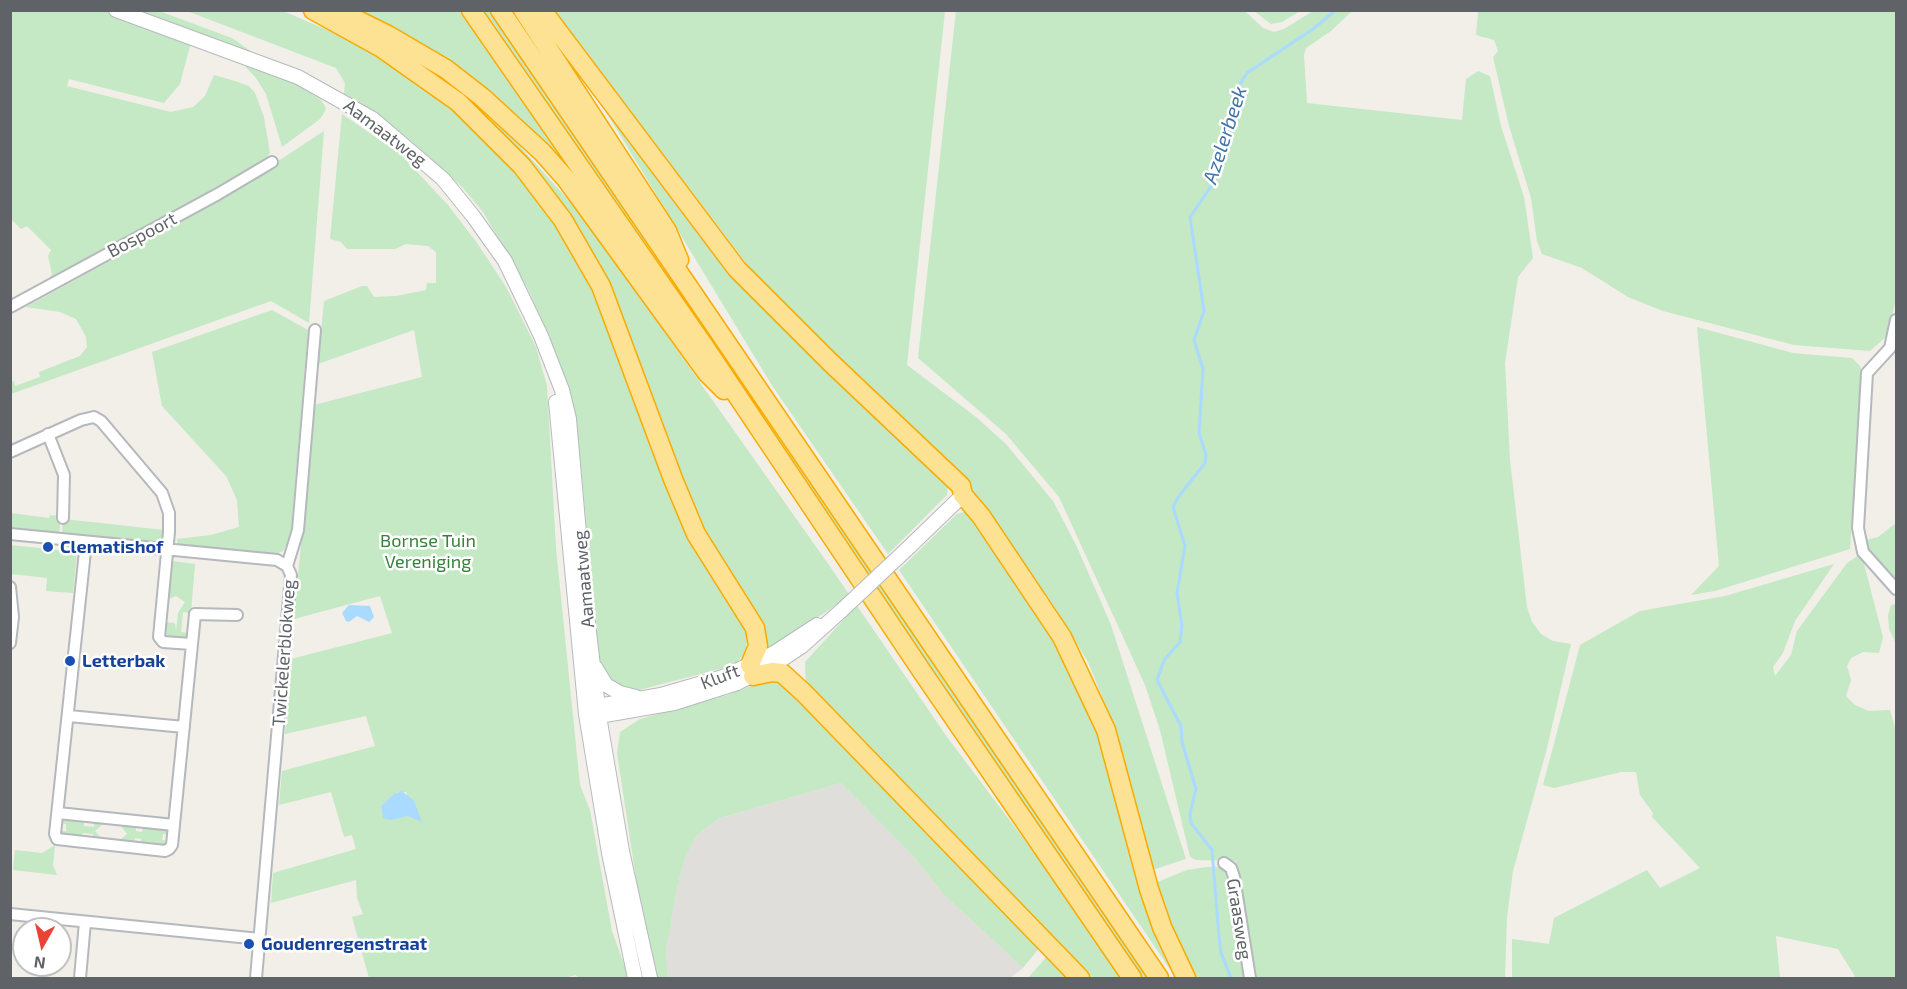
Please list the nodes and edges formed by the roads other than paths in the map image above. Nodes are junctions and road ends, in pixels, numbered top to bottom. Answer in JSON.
{"nodes":[{"id":1,"x":116,"y":10,"type":"edge"},
{"id":2,"x":313,"y":10,"type":"edge"},
{"id":3,"x":338,"y":10,"type":"edge"},
{"id":4,"x":471,"y":10,"type":"edge"},
{"id":5,"x":500,"y":10,"type":"edge"},
{"id":6,"x":524,"y":10,"type":"edge"},
{"id":7,"x":542,"y":10,"type":"edge"},
{"id":8,"x":272,"y":162,"type":"dead end"},
{"id":9,"x":695,"y":297,"type":"junction"},
{"id":10,"x":10,"y":307,"type":"edge"},
{"id":11,"x":1896,"y":320,"type":"edge"},
{"id":12,"x":315,"y":330,"type":"dead end"},
{"id":13,"x":553,"y":372,"type":"junction"},
{"id":14,"x":753,"y":420,"type":"junction"},
{"id":15,"x":48,"y":434,"type":"junction"},
{"id":16,"x":10,"y":452,"type":"edge"},
{"id":17,"x":963,"y":495,"type":"junction"},
{"id":18,"x":63,"y":518,"type":"dead end"},
{"id":19,"x":10,"y":534,"type":"edge"},
{"id":20,"x":86,"y":542,"type":"junction"},
{"id":21,"x":168,"y":550,"type":"junction"},
{"id":22,"x":287,"y":566,"type":"junction"},
{"id":23,"x":10,"y":587,"type":"edge"},
{"id":24,"x":1896,"y":589,"type":"edge"},
{"id":25,"x":237,"y":615,"type":"dead end"},
{"id":26,"x":10,"y":643,"type":"edge"},
{"id":27,"x":192,"y":644,"type":"junction"},
{"id":28,"x":592,"y":661,"type":"junction"},
{"id":29,"x":752,"y":670,"type":"junction"},
{"id":30,"x":644,"y":698,"type":"junction"},
{"id":31,"x":594,"y":712,"type":"junction"},
{"id":32,"x":69,"y":716,"type":"junction"},
{"id":33,"x":184,"y":727,"type":"junction"},
{"id":34,"x":58,"y":813,"type":"junction"},
{"id":35,"x":174,"y":825,"type":"junction"},
{"id":36,"x":1224,"y":863,"type":"dead end"},
{"id":37,"x":10,"y":914,"type":"edge"},
{"id":38,"x":85,"y":922,"type":"junction"},
{"id":39,"x":260,"y":939,"type":"junction"},
{"id":40,"x":80,"y":978,"type":"edge"},
{"id":41,"x":256,"y":978,"type":"edge"},
{"id":42,"x":635,"y":978,"type":"edge"},
{"id":43,"x":650,"y":978,"type":"edge"},
{"id":44,"x":1080,"y":978,"type":"edge"},
{"id":45,"x":1132,"y":978,"type":"edge"},
{"id":46,"x":1159,"y":978,"type":"edge"},
{"id":47,"x":1186,"y":978,"type":"edge"},
{"id":48,"x":1250,"y":978,"type":"edge"}],
"edges":[{"from":1,"to":13,"type":"main road","name":"Aamaatweg"},
{"from":2,"to":29,"type":"highway"},
{"from":3,"to":14,"type":"highway"},
{"from":4,"to":14,"type":"highway"},
{"from":5,"to":9,"type":"highway"},
{"from":6,"to":9,"type":"highway"},
{"from":7,"to":17,"type":"highway"},
{"from":8,"to":10,"type":"street","name":"Bospoort"},
{"from":9,"to":46,"type":"highway"},
{"from":11,"to":24,"type":"street"},
{"from":12,"to":22,"type":"street","name":"Twickelerblokweg"},
{"from":13,"to":28,"type":"main road","name":"Aamaatweg"},
{"from":13,"to":31,"type":"main road","name":"Aamaatweg"},
{"from":14,"to":45,"type":"highway"},
{"from":15,"to":16,"type":"street"},
{"from":15,"to":18,"type":"street"},
{"from":15,"to":21,"type":"street"},
{"from":17,"to":29,"type":"main road","name":"Kluft","bridge":true},
{"from":17,"to":47,"type":"highway"},
{"from":19,"to":20,"type":"street"},
{"from":20,"to":21,"type":"street"},
{"from":20,"to":32,"type":"street"},
{"from":21,"to":22,"type":"street"},
{"from":21,"to":27,"type":"street"},
{"from":22,"to":39,"type":"street","name":"Twickelerblokweg"},
{"from":23,"to":26,"type":"street"},
{"from":25,"to":27,"type":"street"},
{"from":27,"to":33,"type":"street"},
{"from":28,"to":30,"type":"main road"},
{"from":28,"to":31,"type":"main road","name":"Aamaatweg"},
{"from":29,"to":30,"type":"main road","name":"Kluft"},
{"from":29,"to":31,"type":"main road","name":"Kluft"},
{"from":29,"to":44,"type":"highway"},
{"from":30,"to":31,"type":"main road","name":"Kluft"},
{"from":31,"to":42,"type":"main road"},
{"from":31,"to":43,"type":"main road"},
{"from":32,"to":33,"type":"street"},
{"from":32,"to":34,"type":"street"},
{"from":33,"to":35,"type":"street"},
{"from":34,"to":35,"type":"street"},
{"from":34,"to":35,"type":"street"},
{"from":36,"to":48,"type":"street","name":"Graasweg"},
{"from":37,"to":38,"type":"street"},
{"from":38,"to":39,"type":"street"},
{"from":38,"to":40,"type":"street"},
{"from":39,"to":41,"type":"street","name":"Twickelerblokweg"}]}
